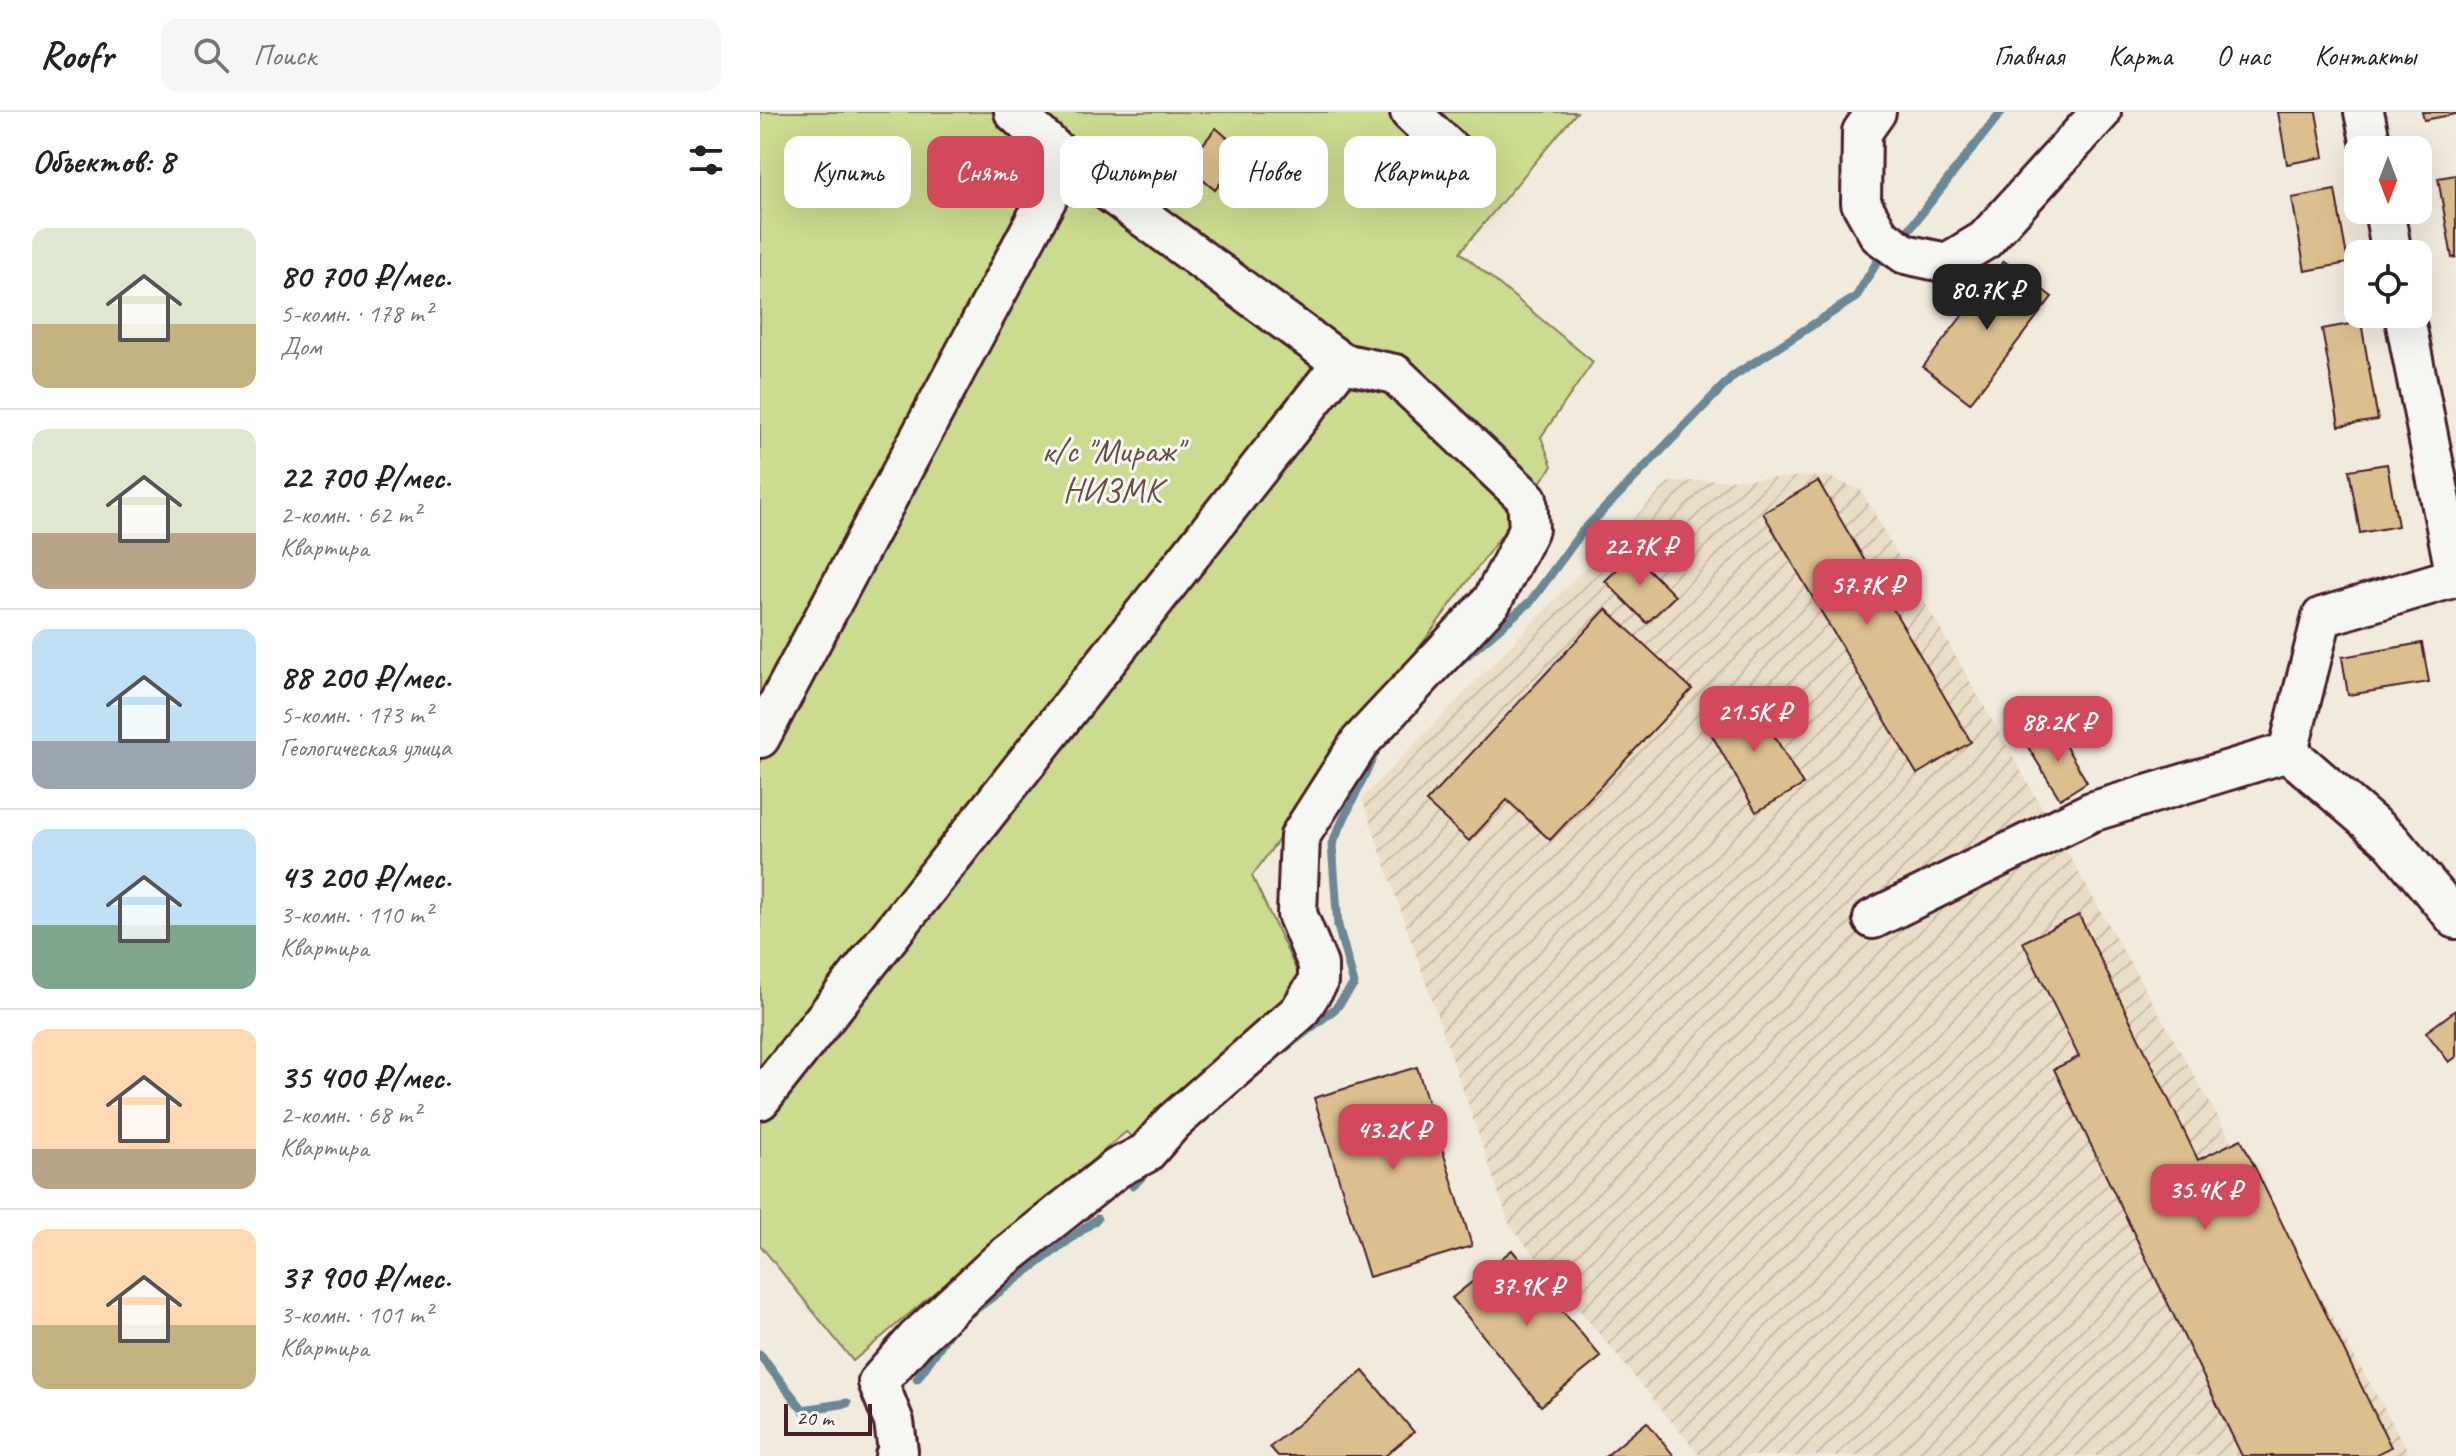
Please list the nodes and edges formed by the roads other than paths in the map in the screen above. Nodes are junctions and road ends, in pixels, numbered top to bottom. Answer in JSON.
{"nodes":[{"id":1,"x":1014,"y":112,"type":"edge"},
{"id":2,"x":1410,"y":112,"type":"edge"},
{"id":3,"x":1876,"y":112,"type":"edge"},
{"id":4,"x":2101,"y":112,"type":"edge"},
{"id":5,"x":2364,"y":112,"type":"edge"},
{"id":6,"x":1436,"y":136,"type":"edge"},
{"id":7,"x":2369,"y":136,"type":"edge"},
{"id":8,"x":1060,"y":155,"type":"edge"},
{"id":9,"x":1060,"y":174,"type":"edge"},
{"id":10,"x":1131,"y":208,"type":"edge"},
{"id":11,"x":2407,"y":328,"type":"edge"},
{"id":12,"x":1342,"y":363,"type":"junction"},
{"id":13,"x":760,"y":738,"type":"edge"},
{"id":14,"x":2288,"y":752,"type":"junction"},
{"id":15,"x":1873,"y":919,"type":"dead end"},
{"id":16,"x":2456,"y":919,"type":"edge"},
{"id":17,"x":760,"y":1100,"type":"edge"},
{"id":18,"x":895,"y":1456,"type":"edge"}],
"edges":[{"from":1,"to":8,"type":"street"},
{"from":2,"to":6,"type":"street"},
{"from":3,"to":4,"type":"street"},
{"from":5,"to":7,"type":"street"},
{"from":9,"to":13,"type":"street"},
{"from":10,"to":12,"type":"street"},
{"from":11,"to":14,"type":"street"},
{"from":12,"to":17,"type":"street"},
{"from":12,"to":18,"type":"street"},
{"from":14,"to":15,"type":"street"},
{"from":14,"to":16,"type":"street"}]}
